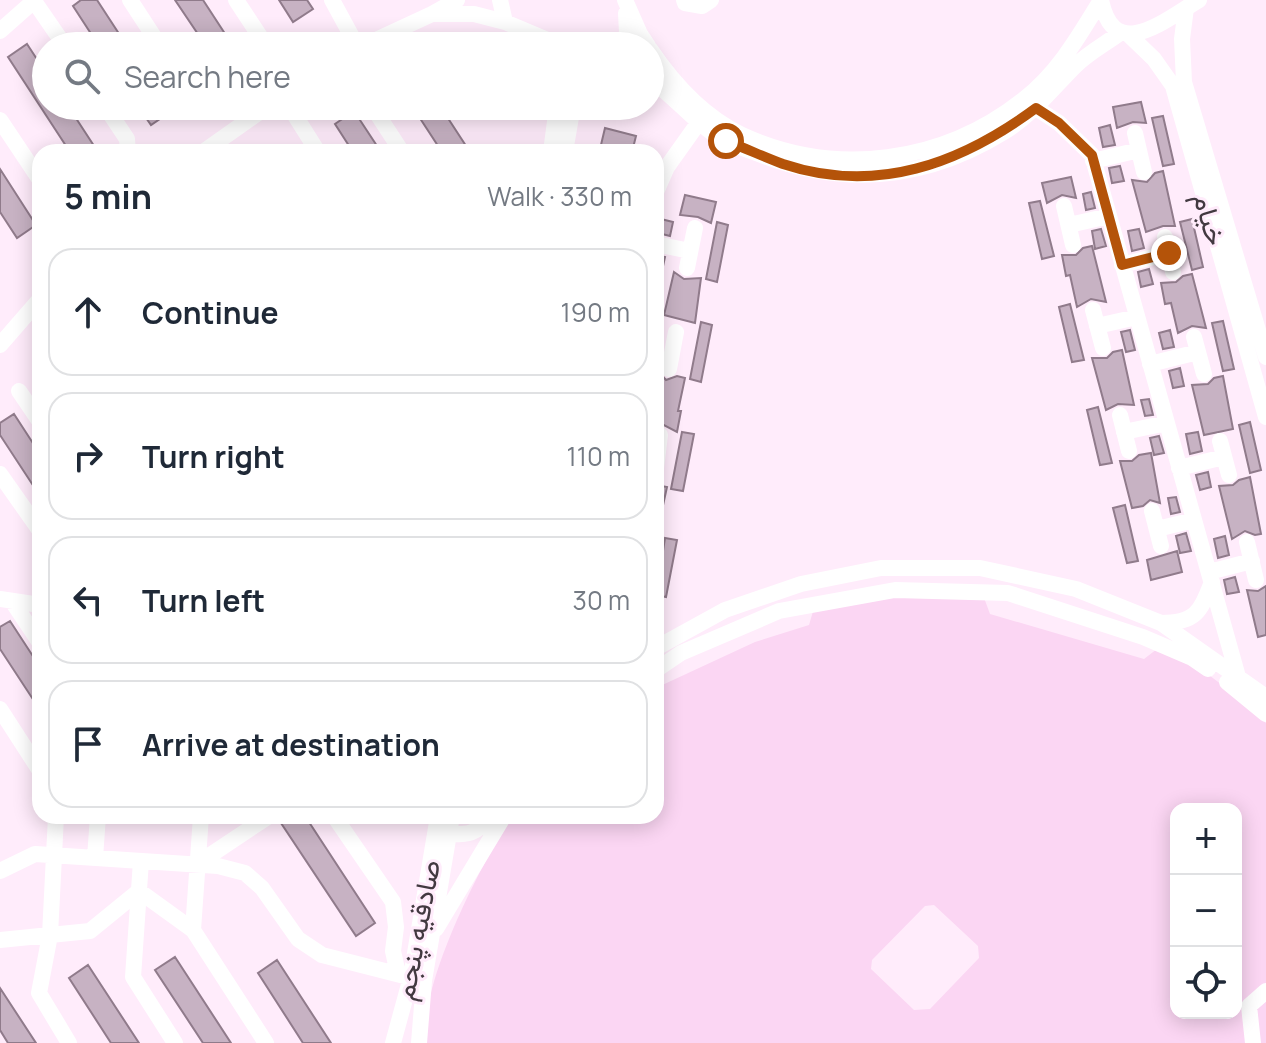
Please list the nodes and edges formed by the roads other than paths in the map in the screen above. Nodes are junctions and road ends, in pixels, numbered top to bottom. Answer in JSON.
{"nodes":[{"id":1,"x":35,"y":0,"type":"edge"},
{"id":2,"x":130,"y":0,"type":"edge"},
{"id":3,"x":236,"y":0,"type":"edge"},
{"id":4,"x":332,"y":0,"type":"edge"},
{"id":5,"x":457,"y":0,"type":"edge"},
{"id":6,"x":500,"y":0,"type":"edge"},
{"id":7,"x":624,"y":0,"type":"edge"},
{"id":8,"x":684,"y":0,"type":"edge"},
{"id":9,"x":711,"y":0,"type":"edge"},
{"id":10,"x":1101,"y":0,"type":"edge"},
{"id":11,"x":1192,"y":4,"type":"edge"},
{"id":12,"x":432,"y":14,"type":"junction"},
{"id":13,"x":505,"y":22,"type":"junction"},
{"id":14,"x":0,"y":31,"type":"edge"},
{"id":15,"x":56,"y":32,"type":"edge"},
{"id":16,"x":151,"y":32,"type":"edge"},
{"id":17,"x":257,"y":32,"type":"edge"},
{"id":18,"x":351,"y":32,"type":"edge"},
{"id":19,"x":392,"y":32,"type":"edge"},
{"id":20,"x":521,"y":32,"type":"edge"},
{"id":21,"x":627,"y":32,"type":"edge"},
{"id":22,"x":639,"y":32,"type":"edge"},
{"id":23,"x":1124,"y":34,"type":"junction"},
{"id":24,"x":1072,"y":60,"type":"junction"},
{"id":25,"x":664,"y":83,"type":"edge"},
{"id":26,"x":1179,"y":84,"type":"junction"},
{"id":27,"x":664,"y":85,"type":"edge"},
{"id":28,"x":1036,"y":108,"type":"junction"},
{"id":29,"x":0,"y":120,"type":"edge"},
{"id":30,"x":114,"y":120,"type":"edge"},
{"id":31,"x":248,"y":120,"type":"edge"},
{"id":32,"x":298,"y":120,"type":"edge"},
{"id":33,"x":381,"y":120,"type":"edge"},
{"id":34,"x":561,"y":120,"type":"edge"},
{"id":35,"x":565,"y":120,"type":"edge"},
{"id":36,"x":699,"y":122,"type":"junction"},
{"id":37,"x":127,"y":144,"type":"edge"},
{"id":38,"x":214,"y":144,"type":"edge"},
{"id":39,"x":313,"y":144,"type":"edge"},
{"id":40,"x":397,"y":144,"type":"edge"},
{"id":41,"x":554,"y":144,"type":"edge"},
{"id":42,"x":565,"y":144,"type":"edge"},
{"id":43,"x":1093,"y":161,"type":"junction"},
{"id":44,"x":32,"y":168,"type":"edge"},
{"id":45,"x":874,"y":168,"type":"junction"},
{"id":46,"x":1144,"y":172,"type":"dead end"},
{"id":47,"x":664,"y":174,"type":"edge"},
{"id":48,"x":1064,"y":206,"type":"dead end"},
{"id":49,"x":1109,"y":216,"type":"junction"},
{"id":50,"x":1069,"y":225,"type":"junction"},
{"id":51,"x":695,"y":228,"type":"dead end"},
{"id":52,"x":1073,"y":245,"type":"dead end"},
{"id":53,"x":664,"y":248,"type":"edge"},
{"id":54,"x":1122,"y":265,"type":"junction"},
{"id":55,"x":1173,"y":272,"type":"dead end"},
{"id":56,"x":32,"y":310,"type":"edge"},
{"id":57,"x":1137,"y":317,"type":"junction"},
{"id":58,"x":676,"y":332,"type":"dead end"},
{"id":59,"x":0,"y":345,"type":"edge"},
{"id":60,"x":1103,"y":348,"type":"dead end"},
{"id":61,"x":664,"y":350,"type":"edge"},
{"id":62,"x":1266,"y":357,"type":"edge"},
{"id":63,"x":1150,"y":364,"type":"junction"},
{"id":64,"x":669,"y":369,"type":"dead end"},
{"id":65,"x":1204,"y":374,"type":"dead end"},
{"id":66,"x":1260,"y":375,"type":"edge"},
{"id":67,"x":19,"y":391,"type":"dead end"},
{"id":68,"x":32,"y":410,"type":"edge"},
{"id":69,"x":1120,"y":415,"type":"dead end"},
{"id":70,"x":1266,"y":417,"type":"edge"},
{"id":71,"x":1167,"y":423,"type":"junction"},
{"id":72,"x":1124,"y":432,"type":"junction"},
{"id":73,"x":1129,"y":451,"type":"dead end"},
{"id":74,"x":1179,"y":468,"type":"junction"},
{"id":75,"x":0,"y":474,"type":"edge"},
{"id":76,"x":1229,"y":475,"type":"dead end"},
{"id":77,"x":1152,"y":511,"type":"dead end"},
{"id":78,"x":32,"y":520,"type":"edge"},
{"id":79,"x":1194,"y":520,"type":"junction"},
{"id":80,"x":1247,"y":542,"type":"dead end"},
{"id":81,"x":1252,"y":561,"type":"junction"},
{"id":82,"x":894,"y":568,"type":"junction"},
{"id":83,"x":1210,"y":577,"type":"junction"},
{"id":84,"x":1256,"y":580,"type":"dead end"},
{"id":85,"x":895,"y":590,"type":"junction"},
{"id":86,"x":6,"y":600,"type":"edge"},
{"id":87,"x":32,"y":604,"type":"edge"},
{"id":88,"x":1153,"y":620,"type":"junction"},
{"id":89,"x":32,"y":633,"type":"edge"},
{"id":90,"x":1137,"y":635,"type":"junction"},
{"id":91,"x":664,"y":644,"type":"edge"},
{"id":92,"x":664,"y":665,"type":"edge"},
{"id":93,"x":1238,"y":677,"type":"junction"},
{"id":94,"x":1266,"y":697,"type":"edge"},
{"id":95,"x":0,"y":709,"type":"edge"},
{"id":96,"x":1266,"y":714,"type":"edge"},
{"id":97,"x":32,"y":759,"type":"edge"},
{"id":98,"x":55,"y":824,"type":"edge"},
{"id":99,"x":97,"y":824,"type":"edge"},
{"id":100,"x":200,"y":824,"type":"edge"},
{"id":101,"x":257,"y":824,"type":"edge"},
{"id":102,"x":339,"y":824,"type":"edge"},
{"id":103,"x":440,"y":824,"type":"edge"},
{"id":104,"x":448,"y":824,"type":"edge"},
{"id":105,"x":484,"y":824,"type":"edge"},
{"id":106,"x":499,"y":824,"type":"edge"},
{"id":107,"x":442,"y":834,"type":"junction"},
{"id":108,"x":53,"y":855,"type":"junction"},
{"id":109,"x":95,"y":858,"type":"junction"},
{"id":110,"x":141,"y":861,"type":"junction"},
{"id":111,"x":197,"y":864,"type":"junction"},
{"id":112,"x":0,"y":871,"type":"edge"},
{"id":113,"x":139,"y":891,"type":"junction"},
{"id":114,"x":193,"y":930,"type":"junction"},
{"id":115,"x":50,"y":935,"type":"junction"},
{"id":116,"x":431,"y":938,"type":"junction"},
{"id":117,"x":0,"y":940,"type":"edge"},
{"id":118,"x":411,"y":977,"type":"junction"},
{"id":119,"x":1266,"y":991,"type":"edge"},
{"id":120,"x":69,"y":1043,"type":"edge"},
{"id":121,"x":175,"y":1043,"type":"edge"},
{"id":122,"x":266,"y":1043,"type":"edge"},
{"id":123,"x":393,"y":1043,"type":"edge"},
{"id":124,"x":419,"y":1043,"type":"edge"},
{"id":125,"x":1253,"y":1043,"type":"edge"}],
"edges":[{"from":1,"to":14,"type":"street"},
{"from":1,"to":15,"type":"street"},
{"from":2,"to":16,"type":"street"},
{"from":3,"to":17,"type":"street"},
{"from":4,"to":18,"type":"street"},
{"from":5,"to":12,"type":"street"},
{"from":6,"to":13,"type":"street"},
{"from":7,"to":21,"type":"street"},
{"from":7,"to":22,"type":"street"},
{"from":8,"to":9,"type":"street"},
{"from":10,"to":23,"type":"street","name":"خیام"},
{"from":10,"to":24,"type":"street"},
{"from":11,"to":23,"type":"street"},
{"from":11,"to":26,"type":"street","name":"خیام"},
{"from":12,"to":13,"type":"street"},
{"from":12,"to":19,"type":"street"},
{"from":13,"to":20,"type":"street"},
{"from":23,"to":24,"type":"street"},
{"from":23,"to":26,"type":"street","name":"خیام"},
{"from":24,"to":28,"type":"street"},
{"from":24,"to":45,"type":"street"},
{"from":25,"to":45,"type":"street"},
{"from":26,"to":62,"type":"street","name":"خیام"},
{"from":26,"to":66,"type":"street","name":"خیام"},
{"from":27,"to":36,"type":"street"},
{"from":28,"to":43,"type":"street"},
{"from":28,"to":45,"type":"street"},
{"from":29,"to":44,"type":"street"},
{"from":30,"to":37,"type":"street"},
{"from":31,"to":38,"type":"street"},
{"from":32,"to":39,"type":"street"},
{"from":33,"to":40,"type":"street"},
{"from":34,"to":41,"type":"street"},
{"from":35,"to":42,"type":"street"},
{"from":36,"to":45,"type":"street"},
{"from":36,"to":47,"type":"street"},
{"from":43,"to":46,"type":"street"},
{"from":43,"to":49,"type":"street"},
{"from":48,"to":50,"type":"street"},
{"from":49,"to":50,"type":"street"},
{"from":49,"to":54,"type":"street"},
{"from":50,"to":52,"type":"street"},
{"from":51,"to":53,"type":"street"},
{"from":54,"to":55,"type":"street"},
{"from":54,"to":57,"type":"street"},
{"from":56,"to":59,"type":"street"},
{"from":57,"to":60,"type":"street"},
{"from":57,"to":63,"type":"street"},
{"from":58,"to":61,"type":"street"},
{"from":61,"to":64,"type":"street"},
{"from":63,"to":65,"type":"street"},
{"from":63,"to":71,"type":"street"},
{"from":66,"to":70,"type":"street","name":"خیام"},
{"from":67,"to":68,"type":"street"},
{"from":69,"to":72,"type":"street"},
{"from":71,"to":72,"type":"street"},
{"from":71,"to":74,"type":"street"},
{"from":72,"to":73,"type":"street"},
{"from":74,"to":76,"type":"street"},
{"from":74,"to":79,"type":"street"},
{"from":75,"to":78,"type":"street"},
{"from":77,"to":79,"type":"street"},
{"from":79,"to":83,"type":"street"},
{"from":80,"to":81,"type":"street"},
{"from":81,"to":83,"type":"street"},
{"from":81,"to":84,"type":"street"},
{"from":82,"to":85,"type":"street"},
{"from":82,"to":88,"type":"street"},
{"from":82,"to":91,"type":"street"},
{"from":83,"to":88,"type":"street"},
{"from":83,"to":93,"type":"street"},
{"from":85,"to":90,"type":"street"},
{"from":85,"to":92,"type":"street"},
{"from":86,"to":87,"type":"street"},
{"from":86,"to":89,"type":"street"},
{"from":88,"to":90,"type":"street"},
{"from":88,"to":93,"type":"street"},
{"from":90,"to":96,"type":"street"},
{"from":93,"to":94,"type":"street"},
{"from":95,"to":97,"type":"street"},
{"from":98,"to":108,"type":"street"},
{"from":99,"to":109,"type":"street"},
{"from":100,"to":111,"type":"street"},
{"from":101,"to":111,"type":"street"},
{"from":102,"to":118,"type":"street"},
{"from":103,"to":107,"type":"street","name":"صادقیه پنجم"},
{"from":104,"to":107,"type":"street","name":"صادقیه پنجم"},
{"from":105,"to":107,"type":"street"},
{"from":106,"to":116,"type":"street"},
{"from":107,"to":116,"type":"street","name":"صادقیه پنجم"},
{"from":107,"to":118,"type":"street","name":"صادقیه پنجم"},
{"from":108,"to":109,"type":"street"},
{"from":108,"to":112,"type":"street"},
{"from":108,"to":115,"type":"street"},
{"from":109,"to":110,"type":"street"},
{"from":110,"to":111,"type":"street"},
{"from":110,"to":113,"type":"street"},
{"from":111,"to":114,"type":"street"},
{"from":111,"to":118,"type":"street"},
{"from":113,"to":114,"type":"street"},
{"from":113,"to":115,"type":"street"},
{"from":113,"to":121,"type":"street"},
{"from":114,"to":122,"type":"street"},
{"from":115,"to":117,"type":"street"},
{"from":115,"to":120,"type":"street"},
{"from":116,"to":118,"type":"street","name":"صادقیه پنجم"},
{"from":118,"to":123,"type":"street","name":"صادقیه پنجم"},
{"from":118,"to":124,"type":"street","name":"صادقیه پنجم"},
{"from":119,"to":125,"type":"street"}]}
